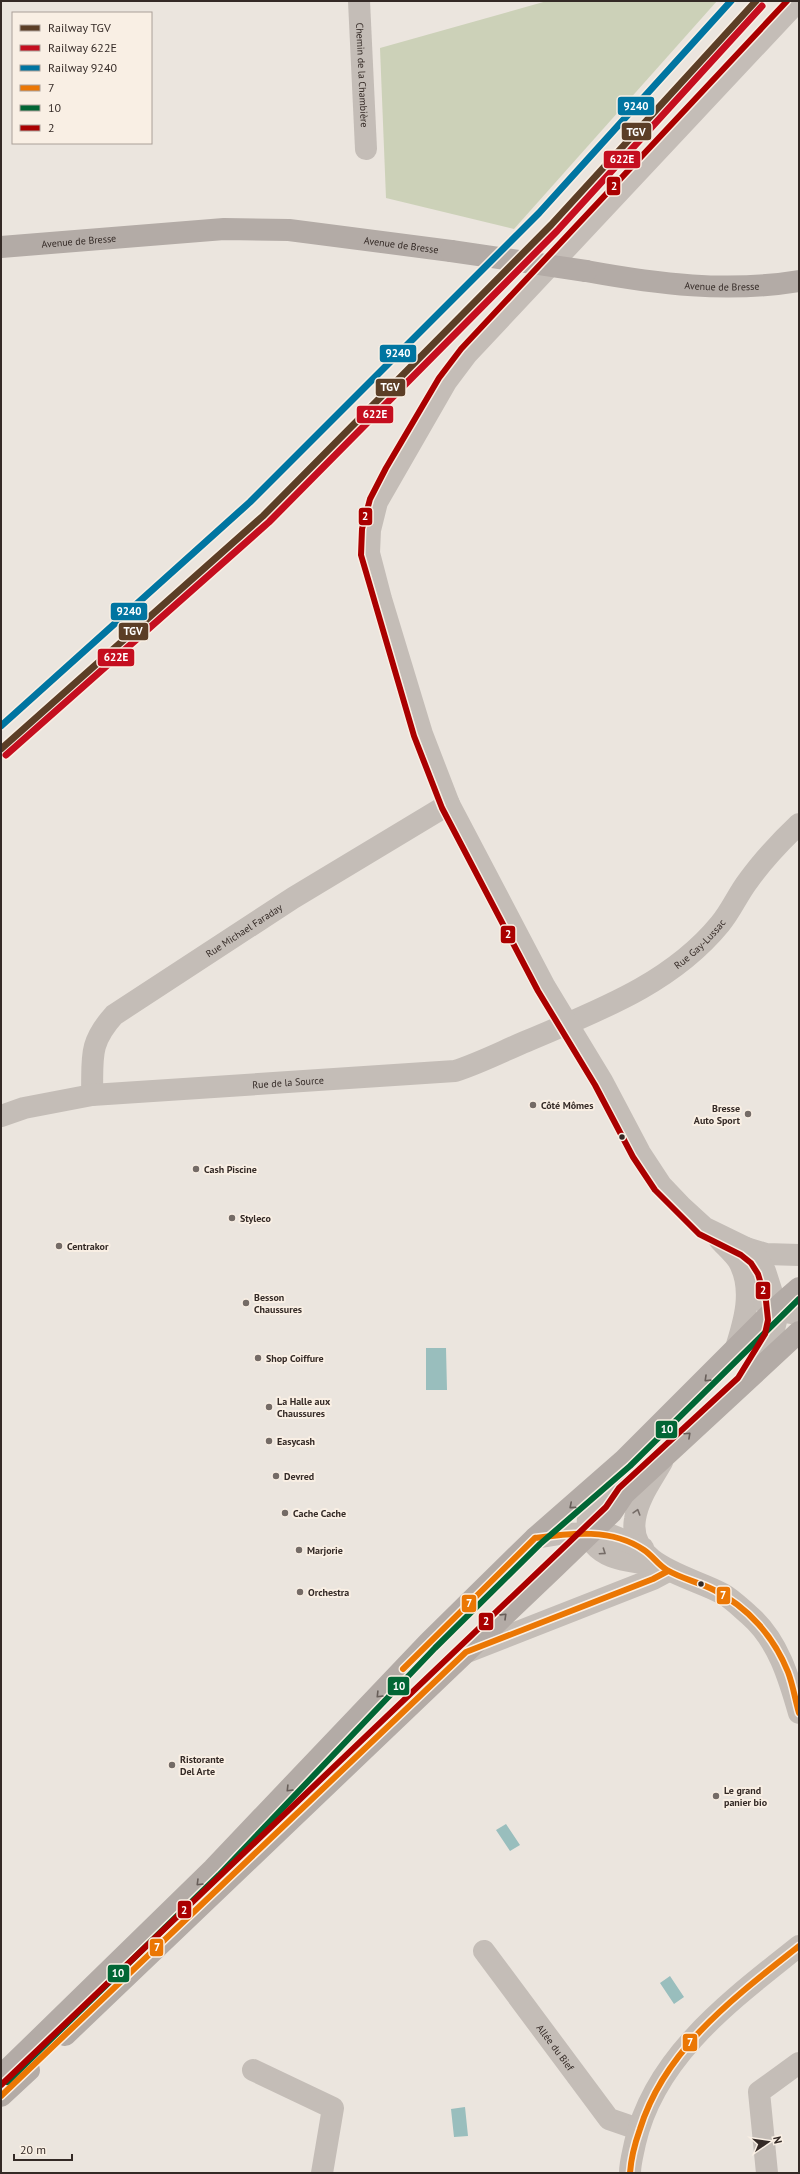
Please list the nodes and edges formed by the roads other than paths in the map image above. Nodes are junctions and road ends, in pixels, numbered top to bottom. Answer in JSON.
{"nodes":[{"id":1,"x":359,"y":1,"type":"edge"},
{"id":2,"x":798,"y":1,"type":"edge"},
{"id":3,"x":366,"y":149,"type":"dead end"},
{"id":4,"x":1,"y":247,"type":"edge"},
{"id":5,"x":799,"y":281,"type":"edge"},
{"id":6,"x":449,"y":804,"type":"junction"},
{"id":7,"x":799,"y":824,"type":"edge"},
{"id":8,"x":567,"y":1024,"type":"junction"},
{"id":9,"x":92,"y":1094,"type":"junction"},
{"id":10,"x":1,"y":1116,"type":"edge"},
{"id":11,"x":713,"y":1232,"type":"junction"},
{"id":12,"x":746,"y":1248,"type":"junction"},
{"id":13,"x":799,"y":1255,"type":"edge"},
{"id":14,"x":745,"y":1277,"type":"junction"},
{"id":15,"x":799,"y":1288,"type":"edge"},
{"id":16,"x":775,"y":1309,"type":"junction"},
{"id":17,"x":799,"y":1314,"type":"edge"},
{"id":18,"x":799,"y":1332,"type":"edge"},
{"id":19,"x":735,"y":1351,"type":"junction"},
{"id":20,"x":744,"y":1383,"type":"junction"},
{"id":21,"x":667,"y":1455,"type":"junction"},
{"id":22,"x":624,"y":1460,"type":"junction"},
{"id":23,"x":589,"y":1533,"type":"junction"},
{"id":24,"x":535,"y":1538,"type":"junction"},
{"id":25,"x":643,"y":1548,"type":"junction"},
{"id":26,"x":663,"y":1568,"type":"junction"},
{"id":27,"x":466,"y":1652,"type":"junction"},
{"id":28,"x":799,"y":1714,"type":"edge"},
{"id":29,"x":799,"y":1946,"type":"edge"},
{"id":30,"x":484,"y":1951,"type":"dead end"},
{"id":31,"x":799,"y":2063,"type":"edge"},
{"id":32,"x":253,"y":2070,"type":"dead end"},
{"id":33,"x":1,"y":2076,"type":"edge"},
{"id":34,"x":1,"y":2096,"type":"edge"},
{"id":35,"x":638,"y":2129,"type":"junction"},
{"id":36,"x":322,"y":2173,"type":"edge"},
{"id":37,"x":630,"y":2173,"type":"edge"},
{"id":38,"x":767,"y":2173,"type":"edge"}],
"edges":[{"from":1,"to":3,"type":"street","name":"Chemin de la Chambière"},
{"from":2,"to":6,"type":"street"},
{"from":4,"to":5,"type":"main road","name":"Avenue de Bresse","bridge":true},
{"from":6,"to":8,"type":"street"},
{"from":6,"to":9,"type":"street","name":"Rue Michael Faraday"},
{"from":7,"to":8,"type":"street","name":"Rue Gay-Lussac"},
{"from":8,"to":9,"type":"street","name":"Rue de la Source"},
{"from":8,"to":11,"type":"street"},
{"from":9,"to":10,"type":"street","name":"Rue de la Source"},
{"from":11,"to":12,"type":"street"},
{"from":11,"to":14,"type":"street"},
{"from":12,"to":13,"type":"street"},
{"from":12,"to":16,"type":"street"},
{"from":14,"to":16,"type":"street"},
{"from":14,"to":19,"type":"street"},
{"from":15,"to":16,"type":"main road"},
{"from":16,"to":17,"type":"street"},
{"from":16,"to":19,"type":"main road"},
{"from":16,"to":20,"type":"street"},
{"from":18,"to":20,"type":"main road"},
{"from":19,"to":22,"type":"main road","one_way":true},
{"from":21,"to":20,"type":"main road","one_way":true},
{"from":21,"to":23,"type":"main road"},
{"from":25,"to":21,"type":"street","one_way":true},
{"from":22,"to":23,"type":"street"},
{"from":22,"to":24,"type":"main road","one_way":true},
{"from":23,"to":24,"type":"street"},
{"from":23,"to":25,"type":"street"},
{"from":23,"to":26,"type":"street","one_way":true},
{"from":27,"to":23,"type":"main road","one_way":true},
{"from":24,"to":33,"type":"main road","one_way":true},
{"from":25,"to":26,"type":"street"},
{"from":26,"to":27,"type":"street"},
{"from":26,"to":28,"type":"street"},
{"from":27,"to":34,"type":"main road"},
{"from":29,"to":35,"type":"street"},
{"from":30,"to":35,"type":"street","name":"Allée du Bief"},
{"from":31,"to":38,"type":"street"},
{"from":32,"to":36,"type":"street"},
{"from":35,"to":37,"type":"street"}]}
